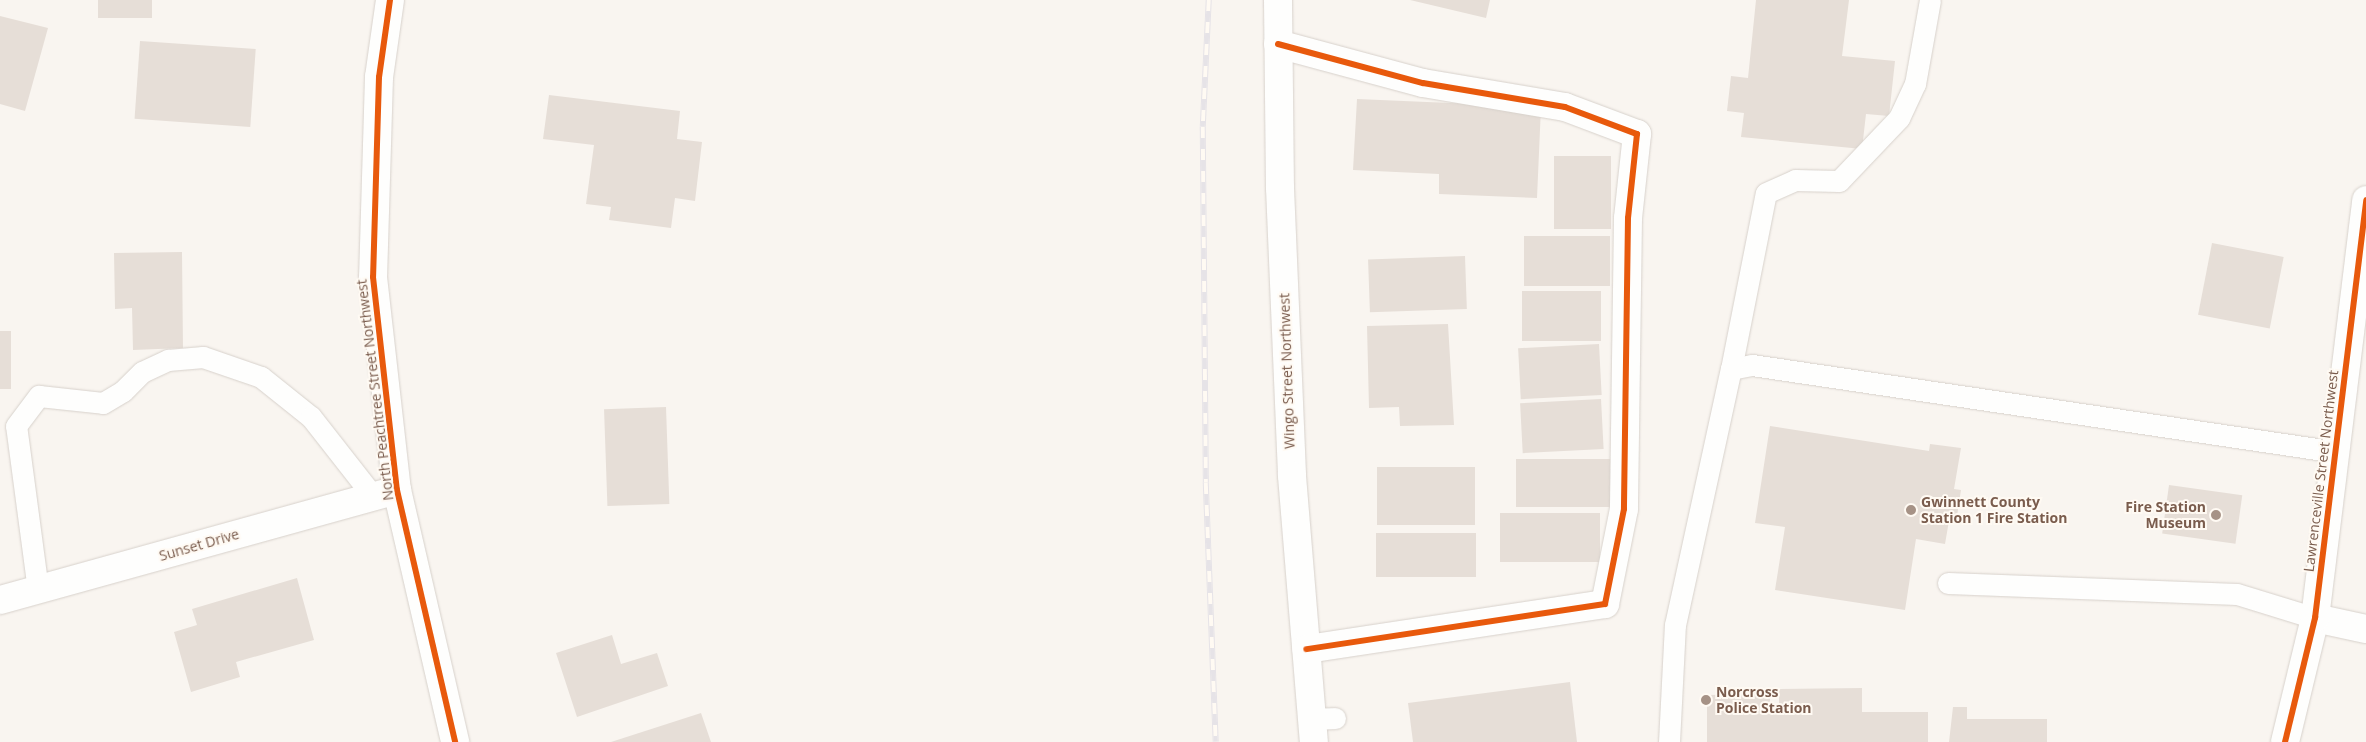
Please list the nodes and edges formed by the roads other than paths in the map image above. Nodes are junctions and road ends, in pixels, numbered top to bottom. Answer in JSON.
{"nodes":[{"id":1,"x":390,"y":0,"type":"edge"},
{"id":2,"x":1278,"y":0,"type":"edge"},
{"id":3,"x":1930,"y":0,"type":"edge"},
{"id":4,"x":1278,"y":44,"type":"junction"},
{"id":5,"x":2366,"y":200,"type":"edge"},
{"id":6,"x":1731,"y":369,"type":"junction"},
{"id":7,"x":2337,"y":452,"type":"junction"},
{"id":8,"x":385,"y":493,"type":"junction"},
{"id":9,"x":1948,"y":583,"type":"dead end"},
{"id":10,"x":38,"y":590,"type":"junction"},
{"id":11,"x":0,"y":600,"type":"edge"},
{"id":12,"x":2314,"y":618,"type":"junction"},
{"id":13,"x":2366,"y":629,"type":"edge"},
{"id":14,"x":1306,"y":649,"type":"junction"},
{"id":15,"x":1320,"y":726,"type":"edge"},
{"id":16,"x":456,"y":742,"type":"edge"},
{"id":17,"x":1668,"y":742,"type":"edge"},
{"id":18,"x":2284,"y":742,"type":"edge"}],
"edges":[{"from":1,"to":8,"type":"street","name":"North Peachtree Street Northwest"},
{"from":2,"to":4,"type":"street","name":"Wingo Street Northwest"},
{"from":3,"to":6,"type":"lane"},
{"from":4,"to":14,"type":"street","name":"Wingo Street Northwest"},
{"from":4,"to":14,"type":"street"},
{"from":5,"to":7,"type":"street","name":"Lawrenceville Street Northwest"},
{"from":6,"to":7,"type":"lane"},
{"from":6,"to":17,"type":"lane"},
{"from":7,"to":12,"type":"street","name":"Lawrenceville Street Northwest"},
{"from":8,"to":10,"type":"street","name":"Sunset Drive"},
{"from":8,"to":10,"type":"lane"},
{"from":8,"to":16,"type":"street","name":"North Peachtree Street Northwest"},
{"from":9,"to":12,"type":"lane"},
{"from":10,"to":11,"type":"street","name":"Sunset Drive"},
{"from":12,"to":13,"type":"street"},
{"from":12,"to":18,"type":"street","name":"Lawrenceville Street Northwest"},
{"from":14,"to":15,"type":"street","name":"Wingo Street Northwest"}]}
